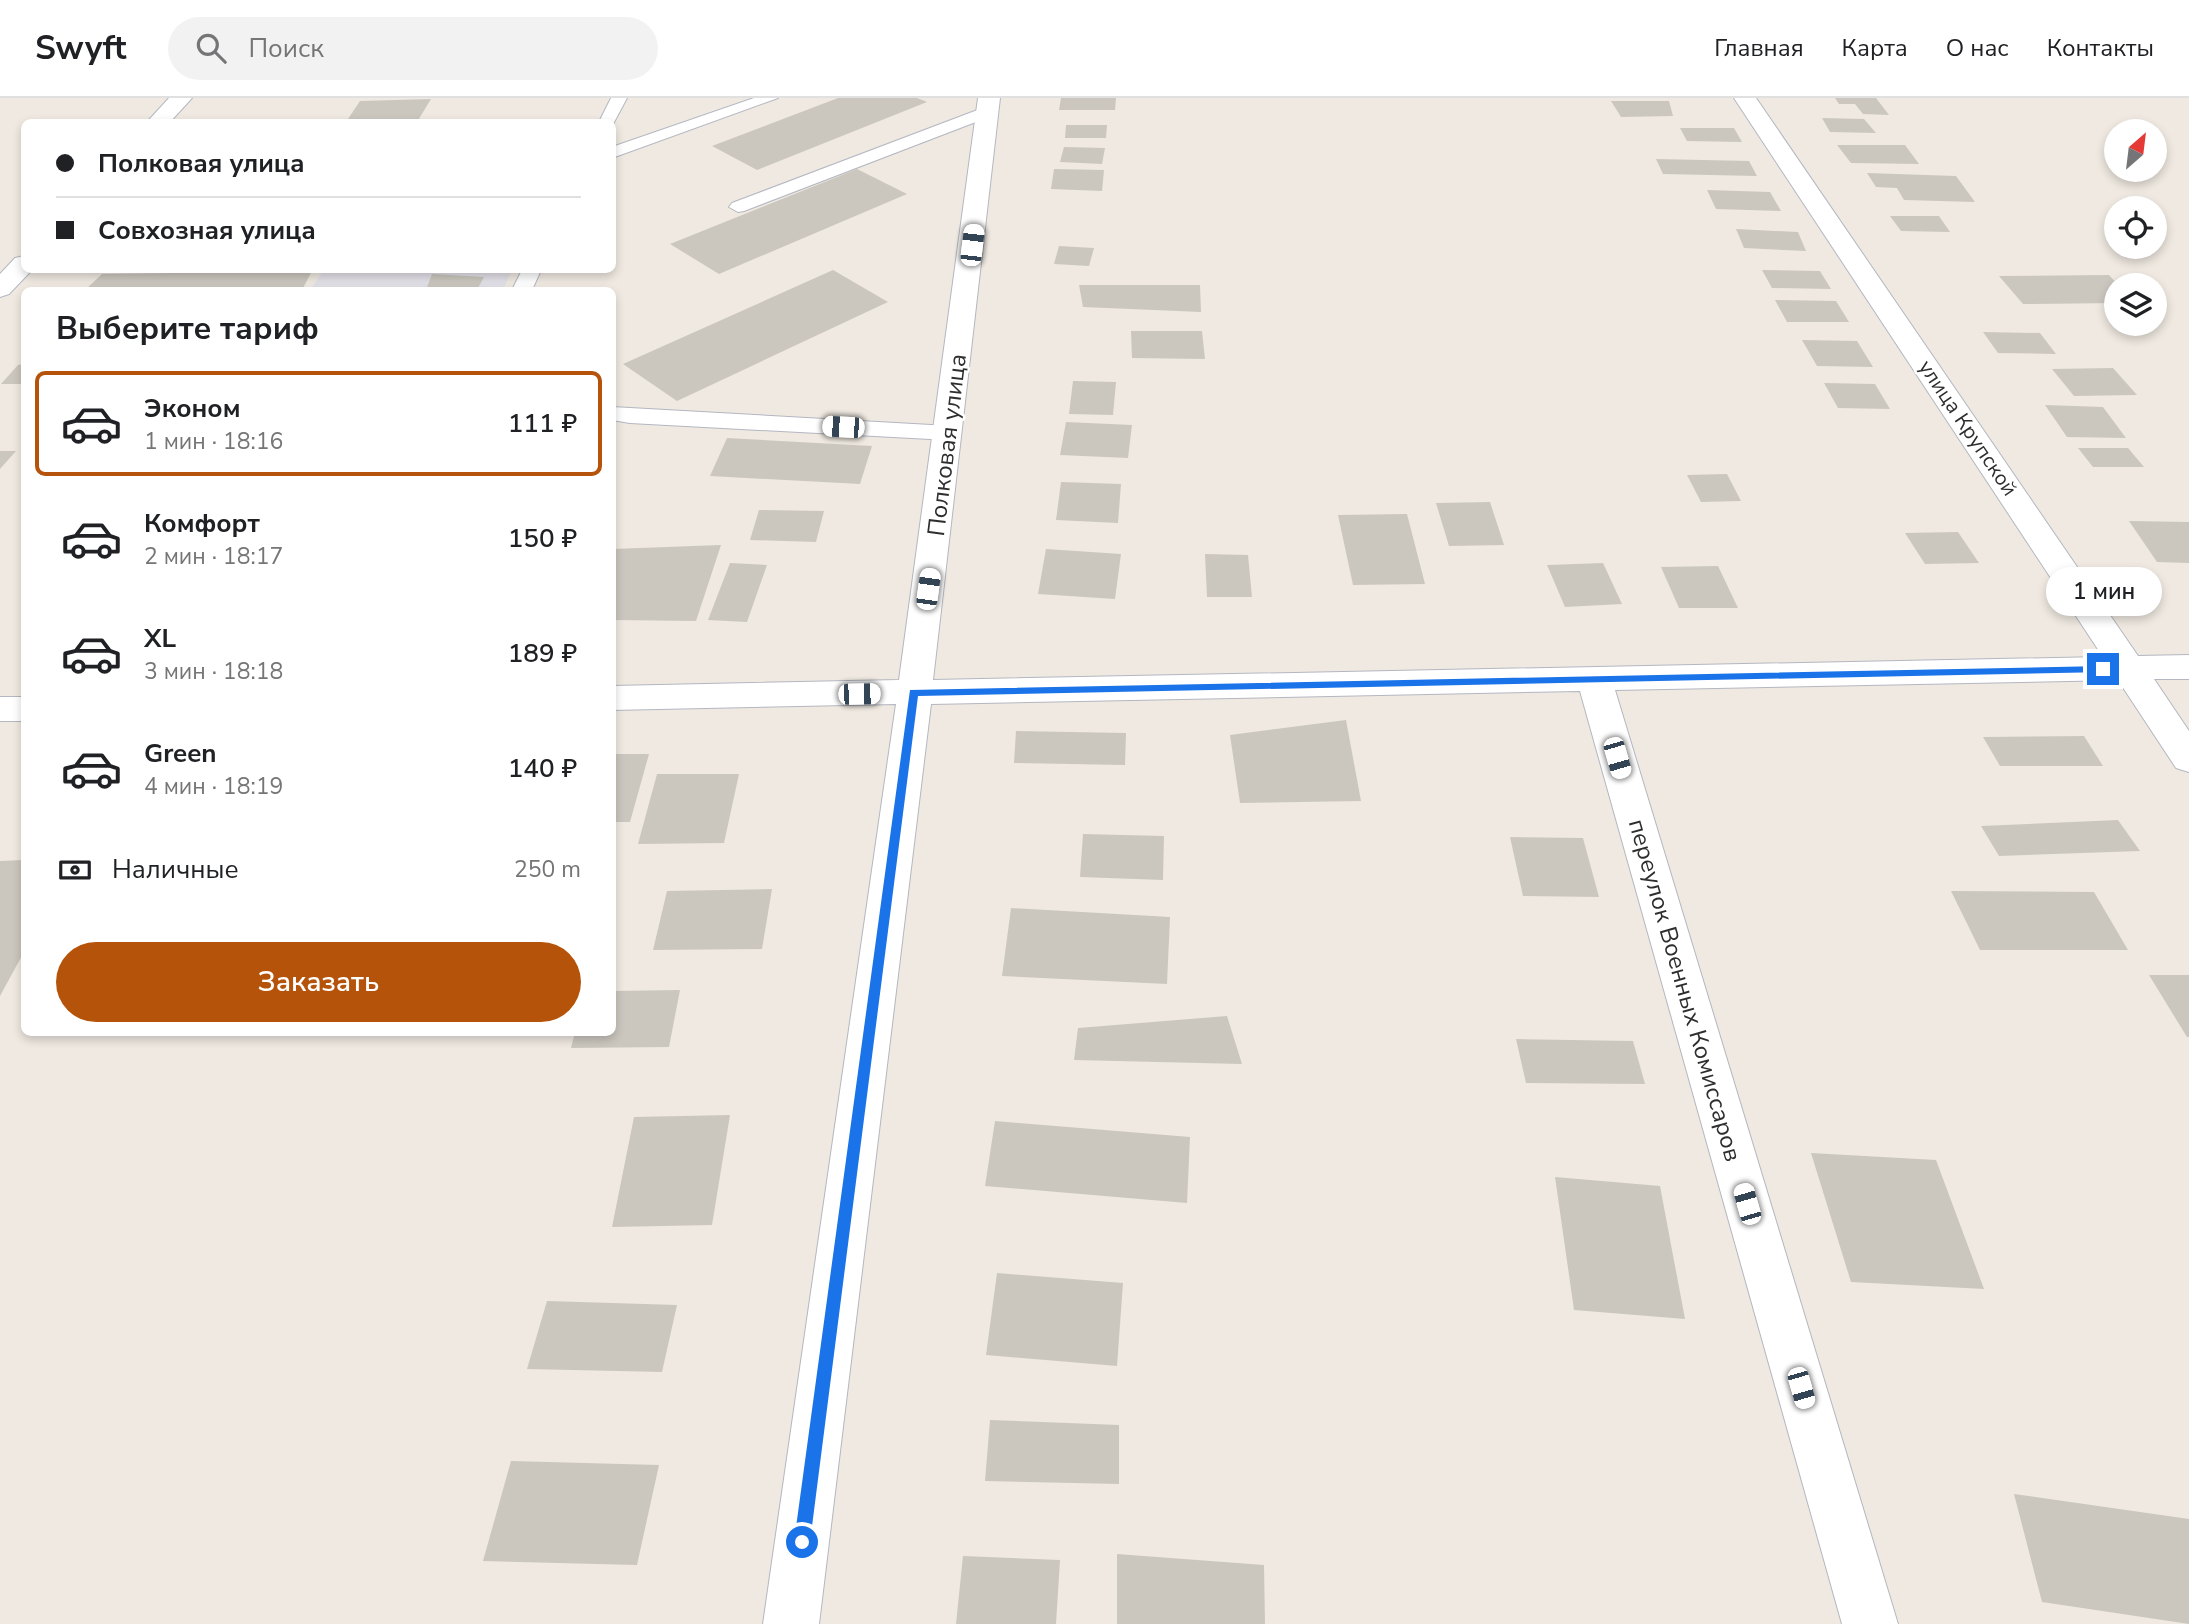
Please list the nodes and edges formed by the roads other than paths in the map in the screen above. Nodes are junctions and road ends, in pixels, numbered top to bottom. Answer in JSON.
{"nodes":[{"id":1,"x":181,"y":98,"type":"edge"},
{"id":2,"x":619,"y":98,"type":"edge"},
{"id":3,"x":770,"y":98,"type":"edge"},
{"id":4,"x":1745,"y":98,"type":"edge"},
{"id":5,"x":989,"y":105,"type":"edge"},
{"id":6,"x":161,"y":119,"type":"edge"},
{"id":7,"x":608,"y":119,"type":"edge"},
{"id":8,"x":616,"y":152,"type":"edge"},
{"id":9,"x":738,"y":207,"type":"dead end"},
{"id":10,"x":21,"y":267,"type":"edge"},
{"id":11,"x":0,"y":289,"type":"edge"},
{"id":12,"x":616,"y":414,"type":"edge"},
{"id":13,"x":949,"y":432,"type":"junction"},
{"id":14,"x":2189,"y":667,"type":"edge"},
{"id":15,"x":2130,"y":669,"type":"junction"},
{"id":16,"x":1594,"y":679,"type":"junction"},
{"id":17,"x":914,"y":693,"type":"junction"},
{"id":18,"x":616,"y":698,"type":"edge"},
{"id":19,"x":0,"y":709,"type":"edge"},
{"id":20,"x":21,"y":709,"type":"edge"},
{"id":21,"x":2189,"y":759,"type":"edge"},
{"id":22,"x":791,"y":1624,"type":"edge"},
{"id":23,"x":1870,"y":1624,"type":"edge"}],
"edges":[{"from":1,"to":6,"type":"street"},
{"from":2,"to":7,"type":"lane"},
{"from":3,"to":8,"type":"lane"},
{"from":4,"to":15,"type":"street","name":"улица Крупской"},
{"from":5,"to":9,"type":"lane"},
{"from":5,"to":13,"type":"street","name":"Полковая улица"},
{"from":10,"to":11,"type":"street"},
{"from":12,"to":13,"type":"lane"},
{"from":13,"to":17,"type":"street","name":"Полковая улица"},
{"from":14,"to":15,"type":"street"},
{"from":15,"to":16,"type":"street"},
{"from":15,"to":21,"type":"street","name":"улица Крупской"},
{"from":16,"to":17,"type":"street"},
{"from":16,"to":23,"type":"street","name":"переулок Военных Комиссаров"},
{"from":17,"to":18,"type":"street"},
{"from":17,"to":22,"type":"street","name":"Полковая улица"},
{"from":19,"to":20,"type":"street"}]}
